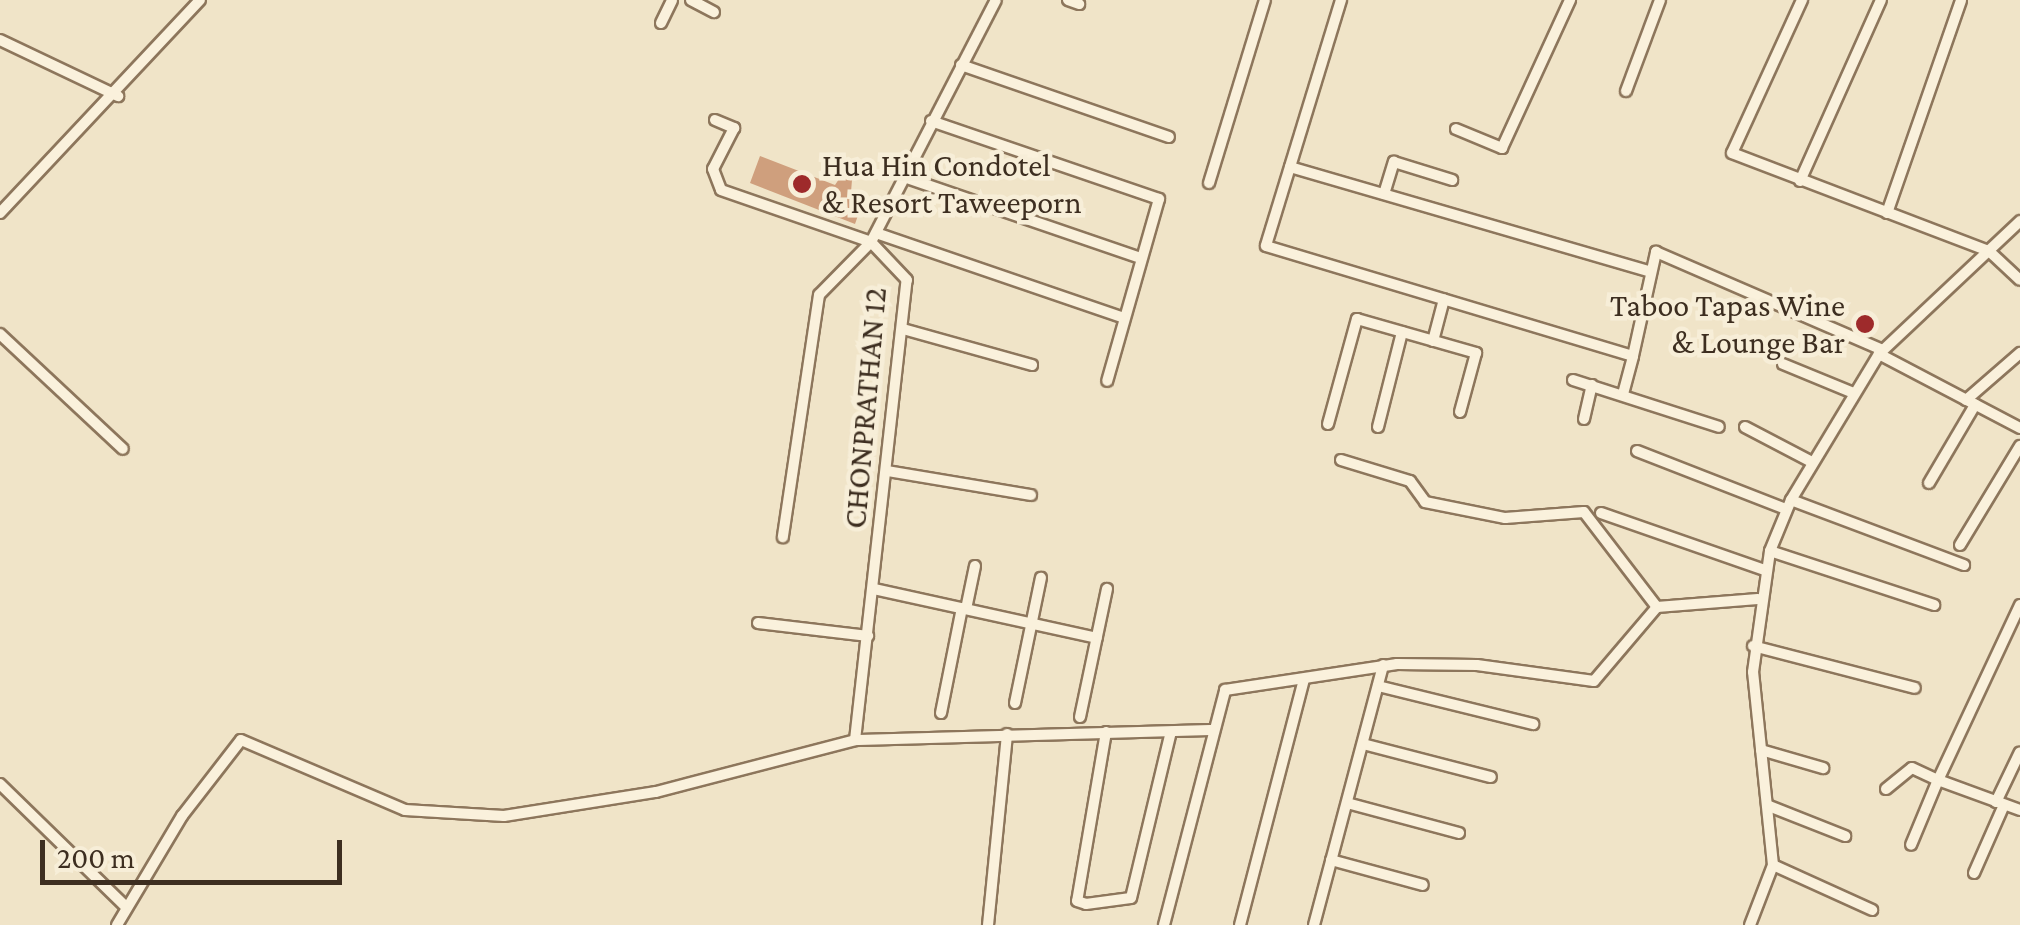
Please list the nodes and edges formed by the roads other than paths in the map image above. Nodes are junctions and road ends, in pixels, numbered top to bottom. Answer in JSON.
{"nodes":[{"id":1,"x":200,"y":0,"type":"edge"},
{"id":2,"x":672,"y":0,"type":"edge"},
{"id":3,"x":691,"y":0,"type":"edge"},
{"id":4,"x":996,"y":0,"type":"edge"},
{"id":5,"x":1265,"y":0,"type":"edge"},
{"id":6,"x":1341,"y":0,"type":"edge"},
{"id":7,"x":1570,"y":0,"type":"edge"},
{"id":8,"x":1660,"y":0,"type":"edge"},
{"id":9,"x":1802,"y":0,"type":"edge"},
{"id":10,"x":1881,"y":0,"type":"edge"},
{"id":11,"x":1962,"y":0,"type":"edge"},
{"id":12,"x":714,"y":12,"type":"dead end"},
{"id":13,"x":661,"y":23,"type":"dead end"},
{"id":14,"x":0,"y":40,"type":"edge"},
{"id":15,"x":961,"y":66,"type":"junction"},
{"id":16,"x":1626,"y":91,"type":"dead end"},
{"id":17,"x":118,"y":96,"type":"junction"},
{"id":18,"x":715,"y":120,"type":"dead end"},
{"id":19,"x":932,"y":121,"type":"junction"},
{"id":20,"x":1456,"y":129,"type":"dead end"},
{"id":21,"x":1169,"y":137,"type":"dead end"},
{"id":22,"x":1290,"y":167,"type":"junction"},
{"id":23,"x":904,"y":176,"type":"junction"},
{"id":24,"x":1452,"y":180,"type":"dead end"},
{"id":25,"x":1800,"y":181,"type":"junction"},
{"id":26,"x":1209,"y":183,"type":"dead end"},
{"id":27,"x":1384,"y":194,"type":"junction"},
{"id":28,"x":0,"y":213,"type":"edge"},
{"id":29,"x":1886,"y":213,"type":"junction"},
{"id":30,"x":2020,"y":221,"type":"edge"},
{"id":31,"x":874,"y":238,"type":"junction"},
{"id":32,"x":1989,"y":251,"type":"junction"},
{"id":33,"x":1140,"y":258,"type":"junction"},
{"id":34,"x":1651,"y":272,"type":"junction"},
{"id":35,"x":2020,"y":280,"type":"edge"},
{"id":36,"x":1444,"y":299,"type":"junction"},
{"id":37,"x":1124,"y":318,"type":"junction"},
{"id":38,"x":903,"y":329,"type":"junction"},
{"id":39,"x":1402,"y":332,"type":"junction"},
{"id":40,"x":0,"y":334,"type":"edge"},
{"id":41,"x":1432,"y":341,"type":"junction"},
{"id":42,"x":1880,"y":352,"type":"junction"},
{"id":43,"x":2020,"y":353,"type":"edge"},
{"id":44,"x":1633,"y":356,"type":"junction"},
{"id":45,"x":1783,"y":364,"type":"dead end"},
{"id":46,"x":1032,"y":365,"type":"dead end"},
{"id":47,"x":1574,"y":380,"type":"dead end"},
{"id":48,"x":1106,"y":381,"type":"dead end"},
{"id":49,"x":1592,"y":385,"type":"junction"},
{"id":50,"x":1852,"y":392,"type":"junction"},
{"id":51,"x":1623,"y":394,"type":"junction"},
{"id":52,"x":1971,"y":403,"type":"junction"},
{"id":53,"x":1460,"y":412,"type":"dead end"},
{"id":54,"x":1584,"y":419,"type":"dead end"},
{"id":55,"x":1328,"y":424,"type":"dead end"},
{"id":56,"x":1378,"y":427,"type":"dead end"},
{"id":57,"x":1719,"y":427,"type":"dead end"},
{"id":58,"x":1745,"y":428,"type":"dead end"},
{"id":59,"x":2020,"y":428,"type":"edge"},
{"id":60,"x":2020,"y":446,"type":"edge"},
{"id":61,"x":123,"y":449,"type":"dead end"},
{"id":62,"x":1637,"y":451,"type":"dead end"},
{"id":63,"x":1341,"y":460,"type":"dead end"},
{"id":64,"x":1812,"y":462,"type":"junction"},
{"id":65,"x":887,"y":470,"type":"junction"},
{"id":66,"x":1929,"y":484,"type":"dead end"},
{"id":67,"x":1030,"y":495,"type":"dead end"},
{"id":68,"x":1788,"y":504,"type":"junction"},
{"id":69,"x":1602,"y":512,"type":"dead end"},
{"id":70,"x":783,"y":536,"type":"dead end"},
{"id":71,"x":1960,"y":545,"type":"dead end"},
{"id":72,"x":1770,"y":550,"type":"junction"},
{"id":73,"x":1964,"y":564,"type":"dead end"},
{"id":74,"x":975,"y":566,"type":"dead end"},
{"id":75,"x":1765,"y":570,"type":"junction"},
{"id":76,"x":1041,"y":578,"type":"dead end"},
{"id":77,"x":874,"y":588,"type":"junction"},
{"id":78,"x":1107,"y":589,"type":"dead end"},
{"id":79,"x":1758,"y":598,"type":"junction"},
{"id":80,"x":1934,"y":605,"type":"dead end"},
{"id":81,"x":2020,"y":605,"type":"edge"},
{"id":82,"x":1658,"y":607,"type":"junction"},
{"id":83,"x":964,"y":608,"type":"junction"},
{"id":84,"x":758,"y":623,"type":"dead end"},
{"id":85,"x":1032,"y":624,"type":"junction"},
{"id":86,"x":868,"y":636,"type":"junction"},
{"id":87,"x":1097,"y":638,"type":"junction"},
{"id":88,"x":1753,"y":646,"type":"junction"},
{"id":89,"x":1383,"y":666,"type":"junction"},
{"id":90,"x":1304,"y":679,"type":"junction"},
{"id":91,"x":1378,"y":686,"type":"junction"},
{"id":92,"x":1915,"y":688,"type":"dead end"},
{"id":93,"x":1015,"y":703,"type":"dead end"},
{"id":94,"x":941,"y":713,"type":"dead end"},
{"id":95,"x":1080,"y":717,"type":"dead end"},
{"id":96,"x":1534,"y":724,"type":"dead end"},
{"id":97,"x":1214,"y":730,"type":"junction"},
{"id":98,"x":1106,"y":732,"type":"junction"},
{"id":99,"x":1170,"y":732,"type":"junction"},
{"id":100,"x":1007,"y":734,"type":"junction"},
{"id":101,"x":855,"y":740,"type":"junction"},
{"id":102,"x":1362,"y":744,"type":"junction"},
{"id":103,"x":1762,"y":750,"type":"junction"},
{"id":104,"x":2020,"y":752,"type":"edge"},
{"id":105,"x":1823,"y":768,"type":"dead end"},
{"id":106,"x":1491,"y":777,"type":"dead end"},
{"id":107,"x":1938,"y":780,"type":"junction"},
{"id":108,"x":0,"y":784,"type":"edge"},
{"id":109,"x":1886,"y":789,"type":"dead end"},
{"id":110,"x":1346,"y":803,"type":"junction"},
{"id":111,"x":2000,"y":804,"type":"junction"},
{"id":112,"x":1769,"y":806,"type":"junction"},
{"id":113,"x":2020,"y":810,"type":"edge"},
{"id":114,"x":1459,"y":833,"type":"dead end"},
{"id":115,"x":1845,"y":836,"type":"dead end"},
{"id":116,"x":1912,"y":845,"type":"dead end"},
{"id":117,"x":1332,"y":860,"type":"junction"},
{"id":118,"x":1773,"y":865,"type":"junction"},
{"id":119,"x":1974,"y":873,"type":"dead end"},
{"id":120,"x":1423,"y":886,"type":"dead end"},
{"id":121,"x":126,"y":906,"type":"junction"},
{"id":122,"x":1872,"y":910,"type":"dead end"},
{"id":123,"x":1752,"y":922,"type":"edge"},
{"id":124,"x":117,"y":925,"type":"edge"},
{"id":125,"x":988,"y":925,"type":"edge"},
{"id":126,"x":1164,"y":925,"type":"edge"},
{"id":127,"x":1240,"y":925,"type":"edge"},
{"id":128,"x":1314,"y":925,"type":"edge"},
{"id":129,"x":1766,"y":925,"type":"edge"}],
"edges":[{"from":1,"to":17,"type":"street"},
{"from":2,"to":13,"type":"street"},
{"from":3,"to":12,"type":"street"},
{"from":4,"to":15,"type":"street"},
{"from":5,"to":26,"type":"street"},
{"from":6,"to":22,"type":"street"},
{"from":7,"to":20,"type":"street"},
{"from":8,"to":16,"type":"street"},
{"from":9,"to":25,"type":"street"},
{"from":10,"to":25,"type":"street"},
{"from":11,"to":29,"type":"street"},
{"from":14,"to":17,"type":"street"},
{"from":15,"to":19,"type":"street"},
{"from":15,"to":21,"type":"street"},
{"from":17,"to":28,"type":"street"},
{"from":18,"to":31,"type":"street"},
{"from":19,"to":23,"type":"street"},
{"from":19,"to":33,"type":"street"},
{"from":22,"to":27,"type":"street"},
{"from":22,"to":36,"type":"street"},
{"from":23,"to":31,"type":"street"},
{"from":23,"to":33,"type":"street"},
{"from":24,"to":27,"type":"street"},
{"from":25,"to":29,"type":"street"},
{"from":27,"to":34,"type":"street"},
{"from":29,"to":32,"type":"street"},
{"from":30,"to":32,"type":"street"},
{"from":31,"to":37,"type":"street"},
{"from":31,"to":38,"type":"street","name":"CHONPRATHAN 12"},
{"from":31,"to":70,"type":"street"},
{"from":32,"to":35,"type":"street"},
{"from":32,"to":42,"type":"street"},
{"from":33,"to":37,"type":"street"},
{"from":34,"to":42,"type":"street"},
{"from":34,"to":44,"type":"street"},
{"from":36,"to":41,"type":"street"},
{"from":36,"to":44,"type":"street"},
{"from":37,"to":48,"type":"street"},
{"from":38,"to":46,"type":"street"},
{"from":38,"to":65,"type":"street","name":"CHONPRATHAN 12"},
{"from":39,"to":41,"type":"street"},
{"from":39,"to":55,"type":"street"},
{"from":39,"to":56,"type":"street"},
{"from":40,"to":61,"type":"street"},
{"from":41,"to":53,"type":"street"},
{"from":42,"to":50,"type":"street"},
{"from":42,"to":52,"type":"street"},
{"from":43,"to":52,"type":"street"},
{"from":44,"to":51,"type":"street"},
{"from":45,"to":50,"type":"street"},
{"from":47,"to":49,"type":"street"},
{"from":49,"to":51,"type":"street"},
{"from":49,"to":54,"type":"street"},
{"from":50,"to":64,"type":"street"},
{"from":51,"to":57,"type":"street"},
{"from":52,"to":59,"type":"street"},
{"from":52,"to":66,"type":"street"},
{"from":58,"to":64,"type":"street"},
{"from":60,"to":71,"type":"street"},
{"from":62,"to":68,"type":"street"},
{"from":63,"to":82,"type":"street"},
{"from":64,"to":68,"type":"street"},
{"from":65,"to":67,"type":"street"},
{"from":65,"to":77,"type":"street","name":"CHONPRATHAN 12"},
{"from":68,"to":72,"type":"street"},
{"from":68,"to":73,"type":"street"},
{"from":69,"to":75,"type":"street"},
{"from":72,"to":75,"type":"street"},
{"from":72,"to":80,"type":"street"},
{"from":74,"to":83,"type":"street"},
{"from":75,"to":79,"type":"street"},
{"from":76,"to":85,"type":"street"},
{"from":77,"to":83,"type":"street"},
{"from":77,"to":86,"type":"street","name":"CHONPRATHAN 12"},
{"from":78,"to":87,"type":"street"},
{"from":79,"to":82,"type":"street"},
{"from":79,"to":88,"type":"street"},
{"from":81,"to":107,"type":"street"},
{"from":82,"to":89,"type":"street"},
{"from":83,"to":85,"type":"street"},
{"from":83,"to":94,"type":"street"},
{"from":84,"to":86,"type":"street"},
{"from":85,"to":87,"type":"street"},
{"from":85,"to":93,"type":"street"},
{"from":86,"to":101,"type":"street","name":"CHONPRATHAN 12"},
{"from":87,"to":95,"type":"street"},
{"from":88,"to":92,"type":"street"},
{"from":88,"to":103,"type":"street"},
{"from":89,"to":90,"type":"street"},
{"from":89,"to":91,"type":"street"},
{"from":90,"to":97,"type":"street"},
{"from":90,"to":127,"type":"street"},
{"from":91,"to":96,"type":"street"},
{"from":91,"to":102,"type":"street"},
{"from":97,"to":99,"type":"street"},
{"from":97,"to":126,"type":"street"},
{"from":98,"to":99,"type":"street"},
{"from":98,"to":99,"type":"street"},
{"from":98,"to":100,"type":"street"},
{"from":100,"to":101,"type":"street"},
{"from":100,"to":125,"type":"street"},
{"from":101,"to":121,"type":"street"},
{"from":102,"to":106,"type":"street"},
{"from":102,"to":110,"type":"street"},
{"from":103,"to":105,"type":"street"},
{"from":103,"to":112,"type":"street"},
{"from":104,"to":111,"type":"street"},
{"from":107,"to":109,"type":"street"},
{"from":107,"to":111,"type":"street"},
{"from":107,"to":116,"type":"street"},
{"from":108,"to":121,"type":"street"},
{"from":110,"to":114,"type":"street"},
{"from":110,"to":117,"type":"street"},
{"from":111,"to":113,"type":"street"},
{"from":111,"to":119,"type":"street"},
{"from":112,"to":115,"type":"street"},
{"from":112,"to":118,"type":"street"},
{"from":117,"to":120,"type":"street"},
{"from":117,"to":128,"type":"street"},
{"from":118,"to":122,"type":"street"},
{"from":118,"to":123,"type":"street"},
{"from":121,"to":124,"type":"street"},
{"from":123,"to":129,"type":"street"}]}
